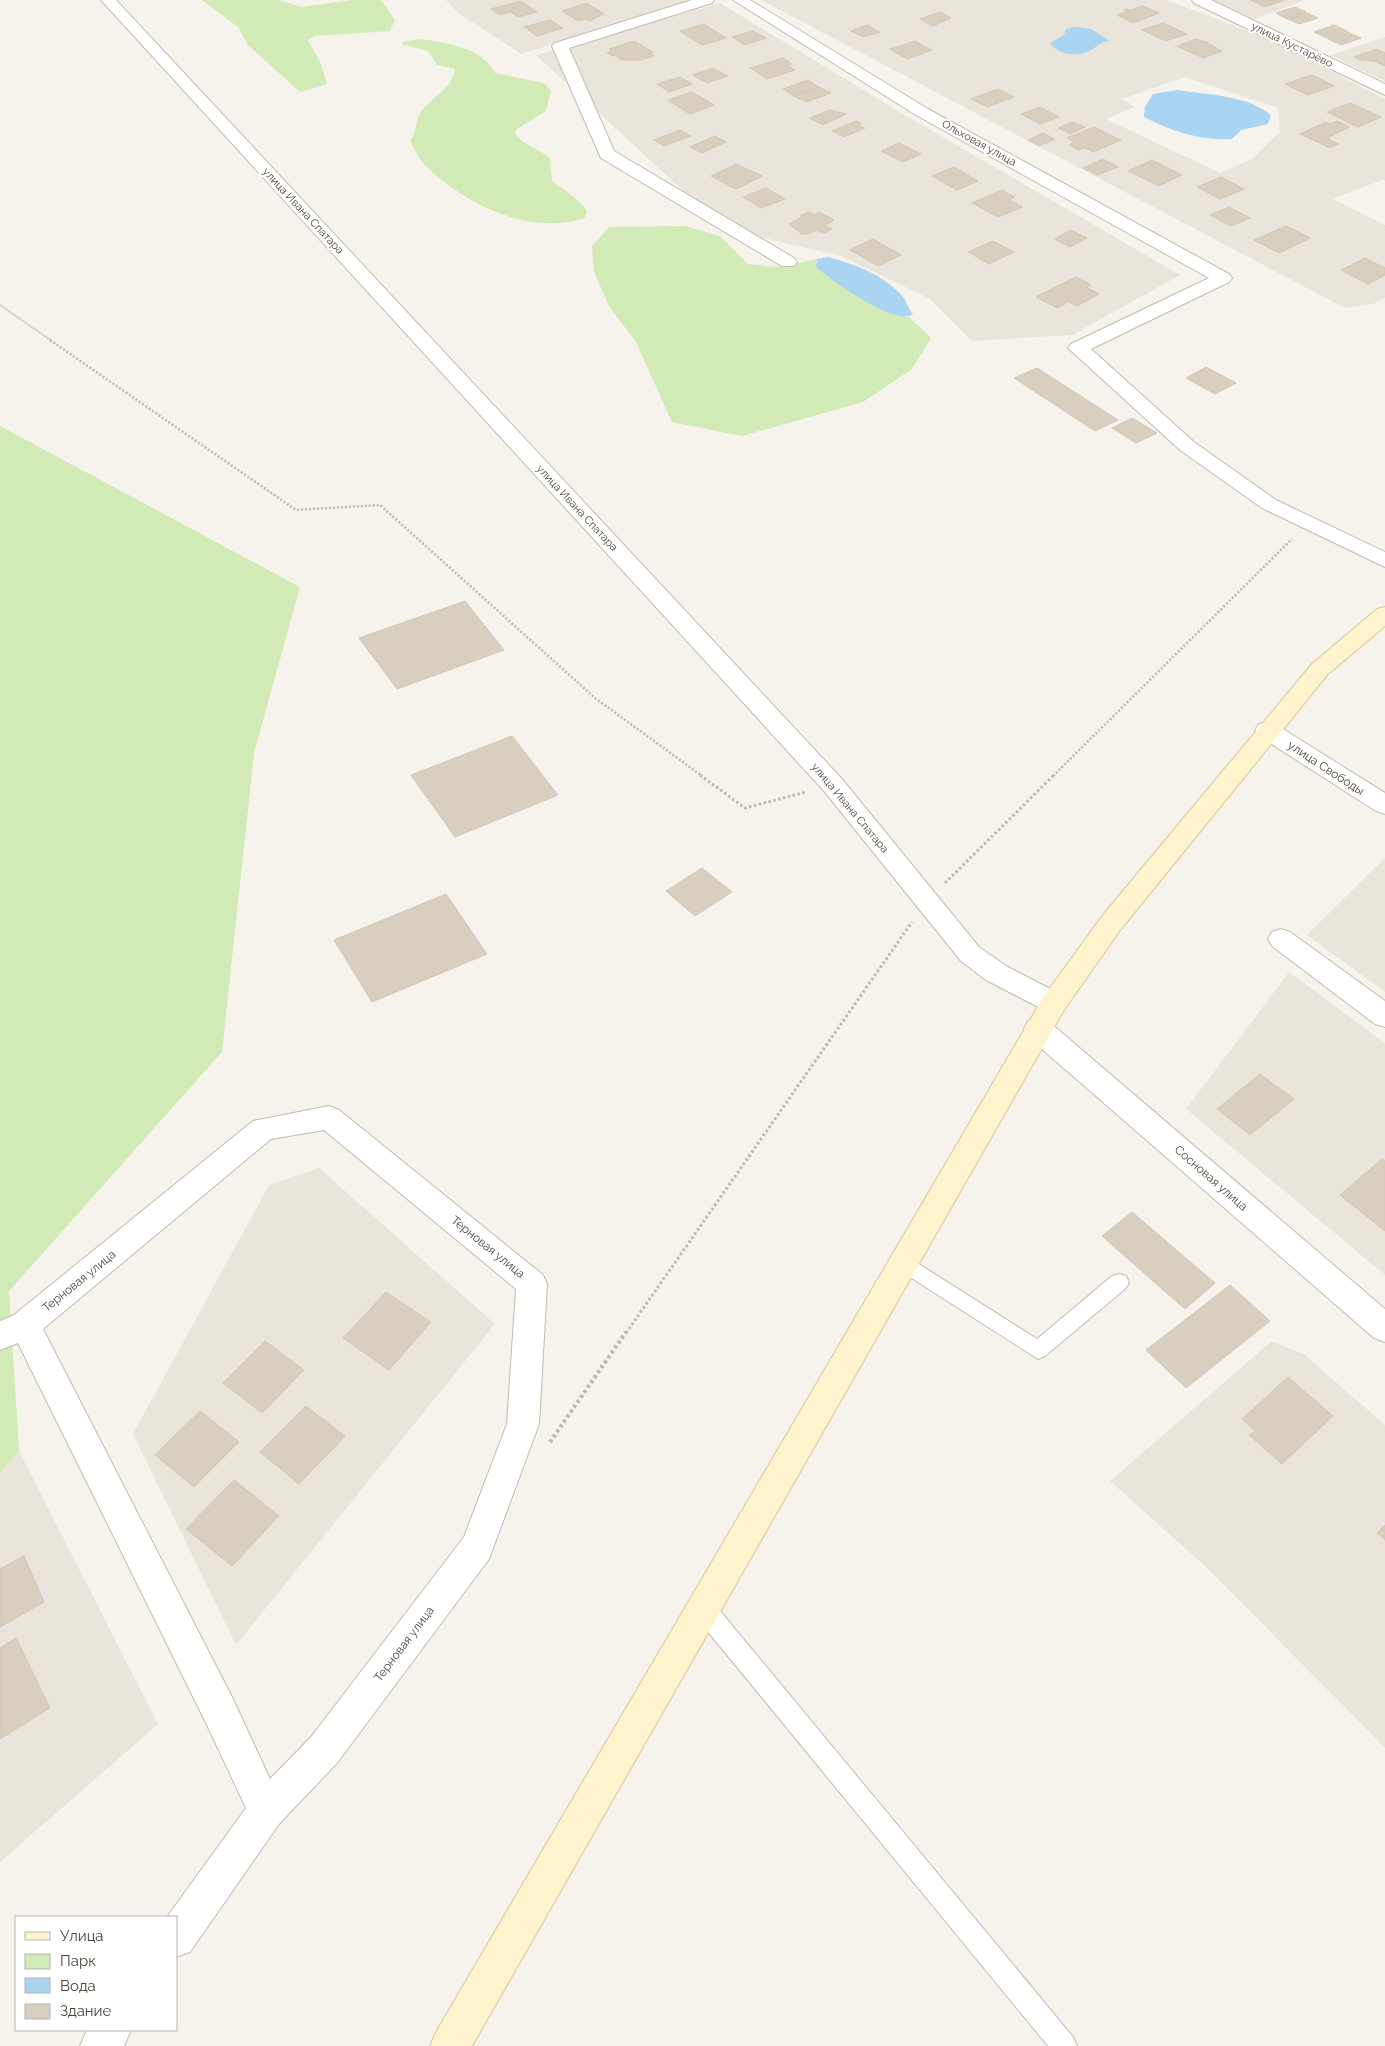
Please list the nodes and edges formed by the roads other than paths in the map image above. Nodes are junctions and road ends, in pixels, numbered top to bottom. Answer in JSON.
{"nodes":[{"id":1,"x":108,"y":0,"type":"edge"},
{"id":2,"x":707,"y":0,"type":"edge"},
{"id":3,"x":740,"y":0,"type":"edge"},
{"id":4,"x":1199,"y":0,"type":"edge"},
{"id":5,"x":1382,"y":86,"type":"edge"},
{"id":6,"x":788,"y":262,"type":"dead end"},
{"id":7,"x":1385,"y":560,"type":"edge"},
{"id":8,"x":1385,"y":614,"type":"edge"},
{"id":9,"x":1268,"y":730,"type":"junction"},
{"id":10,"x":1385,"y":806,"type":"edge"},
{"id":11,"x":1281,"y":939,"type":"dead end"},
{"id":12,"x":1054,"y":1003,"type":"junction"},
{"id":13,"x":1385,"y":1016,"type":"edge"},
{"id":14,"x":1038,"y":1029,"type":"junction"},
{"id":15,"x":903,"y":1262,"type":"junction"},
{"id":16,"x":1119,"y":1282,"type":"dead end"},
{"id":17,"x":1385,"y":1328,"type":"edge"},
{"id":18,"x":12,"y":1331,"type":"edge"},
{"id":19,"x":703,"y":1608,"type":"junction"},
{"id":20,"x":266,"y":1811,"type":"junction"},
{"id":21,"x":178,"y":1935,"type":"edge"},
{"id":22,"x":110,"y":2031,"type":"edge"},
{"id":23,"x":100,"y":2046,"type":"edge"},
{"id":24,"x":450,"y":2046,"type":"edge"},
{"id":25,"x":1064,"y":2046,"type":"edge"}],
"edges":[{"from":1,"to":12,"type":"street","name":"улица Ивана Спатара"},
{"from":2,"to":6,"type":"street"},
{"from":3,"to":7,"type":"street","name":"Ольховая улица"},
{"from":4,"to":5,"type":"street","name":"улица Кустарёво"},
{"from":8,"to":9,"type":"main road"},
{"from":9,"to":10,"type":"street","name":"улица Свободы"},
{"from":9,"to":12,"type":"main road"},
{"from":11,"to":13,"type":"street"},
{"from":12,"to":14,"type":"main road"},
{"from":14,"to":15,"type":"main road"},
{"from":14,"to":17,"type":"street","name":"Сосновая улица"},
{"from":15,"to":16,"type":"lane"},
{"from":15,"to":19,"type":"main road"},
{"from":18,"to":20,"type":"street"},
{"from":18,"to":20,"type":"street","name":"Терновая улица"},
{"from":19,"to":24,"type":"main road"},
{"from":19,"to":25,"type":"lane"},
{"from":20,"to":21,"type":"street"},
{"from":22,"to":23,"type":"street"}]}
